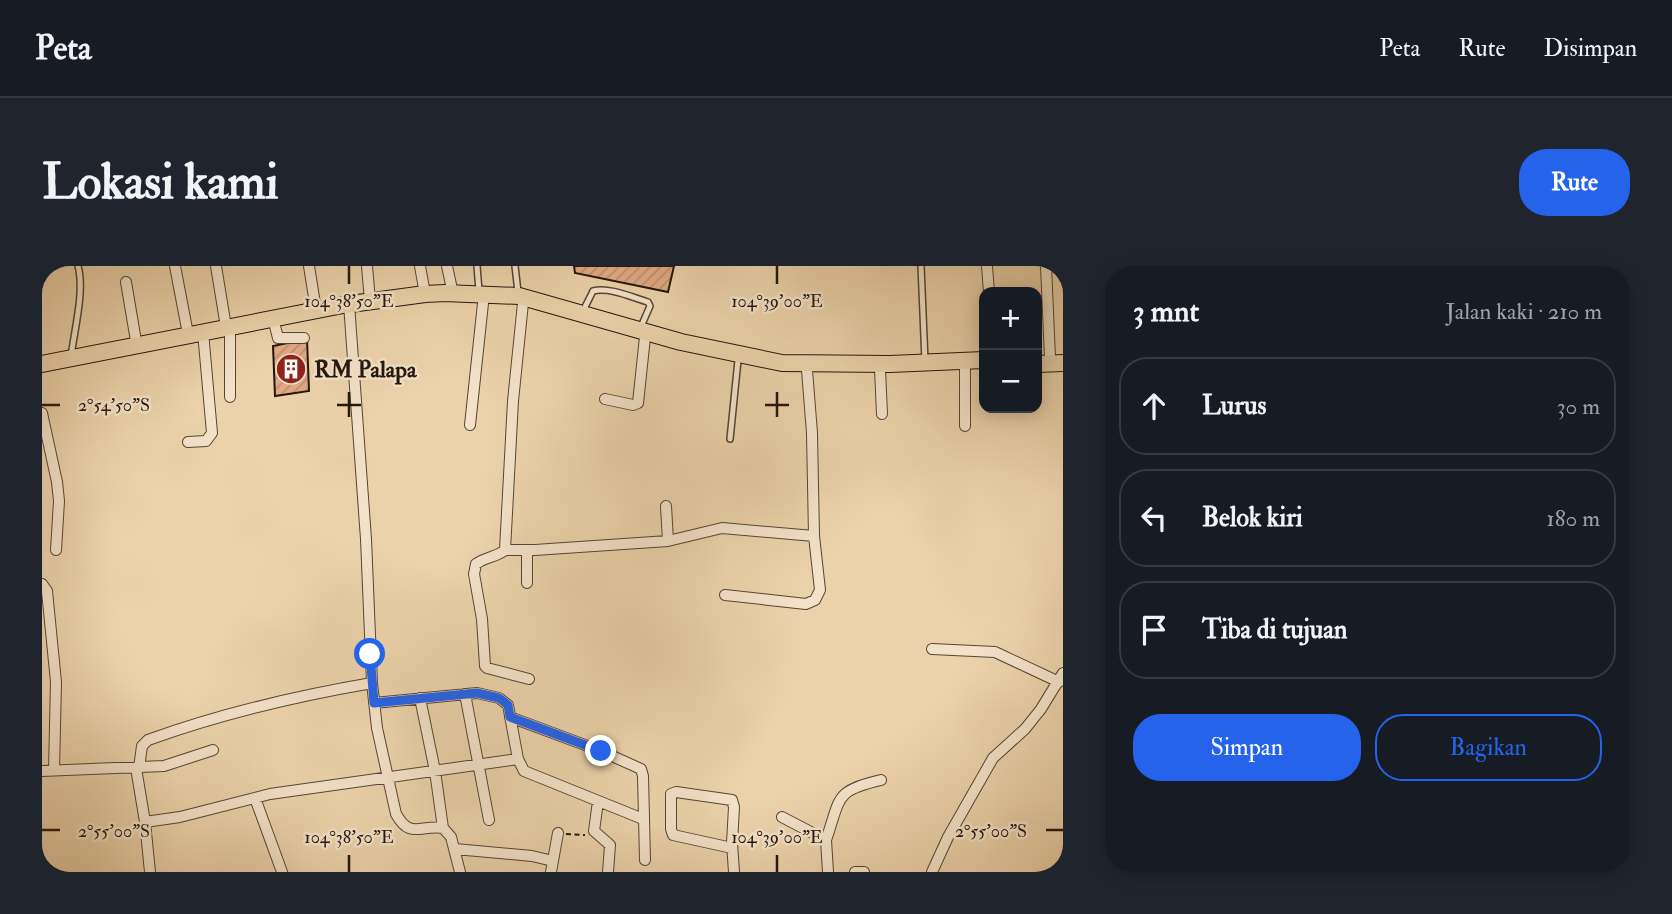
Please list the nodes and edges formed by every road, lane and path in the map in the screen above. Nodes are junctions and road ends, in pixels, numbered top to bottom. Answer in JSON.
{"nodes":[{"id":1,"x":78,"y":266,"type":"edge"},
{"id":2,"x":175,"y":266,"type":"edge"},
{"id":3,"x":216,"y":266,"type":"edge"},
{"id":4,"x":309,"y":266,"type":"edge"},
{"id":5,"x":367,"y":266,"type":"edge"},
{"id":6,"x":420,"y":266,"type":"edge"},
{"id":7,"x":447,"y":266,"type":"edge"},
{"id":8,"x":477,"y":266,"type":"edge"},
{"id":9,"x":515,"y":266,"type":"edge"},
{"id":10,"x":921,"y":266,"type":"edge"},
{"id":11,"x":987,"y":266,"type":"edge"},
{"id":12,"x":1046,"y":266,"type":"edge"},
{"id":13,"x":126,"y":282,"type":"dead end"},
{"id":14,"x":989,"y":287,"type":"edge"},
{"id":15,"x":425,"y":293,"type":"junction"},
{"id":16,"x":453,"y":293,"type":"junction"},
{"id":17,"x":485,"y":294,"type":"junction"},
{"id":18,"x":521,"y":299,"type":"junction"},
{"id":19,"x":370,"y":301,"type":"junction"},
{"id":20,"x":349,"y":304,"type":"junction"},
{"id":21,"x":316,"y":310,"type":"junction"},
{"id":22,"x":582,"y":313,"type":"junction"},
{"id":23,"x":273,"y":318,"type":"junction"},
{"id":24,"x":228,"y":327,"type":"junction"},
{"id":25,"x":195,"y":333,"type":"junction"},
{"id":26,"x":642,"y":333,"type":"junction"},
{"id":27,"x":304,"y":338,"type":"dead end"},
{"id":28,"x":137,"y":347,"type":"junction"},
{"id":29,"x":71,"y":357,"type":"junction"},
{"id":30,"x":738,"y":360,"type":"junction"},
{"id":31,"x":1050,"y":360,"type":"edge"},
{"id":32,"x":925,"y":362,"type":"junction"},
{"id":33,"x":979,"y":363,"type":"edge"},
{"id":34,"x":42,"y":364,"type":"edge"},
{"id":35,"x":979,"y":364,"type":"edge"},
{"id":36,"x":965,"y":366,"type":"junction"},
{"id":37,"x":880,"y":369,"type":"junction"},
{"id":38,"x":807,"y":370,"type":"junction"},
{"id":39,"x":230,"y":397,"type":"dead end"},
{"id":40,"x":605,"y":399,"type":"dead end"},
{"id":41,"x":42,"y":412,"type":"edge"},
{"id":42,"x":882,"y":414,"type":"dead end"},
{"id":43,"x":470,"y":425,"type":"dead end"},
{"id":44,"x":965,"y":426,"type":"dead end"},
{"id":45,"x":730,"y":439,"type":"dead end"},
{"id":46,"x":188,"y":442,"type":"dead end"},
{"id":47,"x":666,"y":506,"type":"dead end"},
{"id":48,"x":814,"y":536,"type":"junction"},
{"id":49,"x":668,"y":541,"type":"junction"},
{"id":50,"x":56,"y":550,"type":"dead end"},
{"id":51,"x":505,"y":550,"type":"junction"},
{"id":52,"x":527,"y":550,"type":"junction"},
{"id":53,"x":527,"y":583,"type":"dead end"},
{"id":54,"x":42,"y":584,"type":"edge"},
{"id":55,"x":725,"y":595,"type":"dead end"},
{"id":56,"x":45,"y":612,"type":"edge"},
{"id":57,"x":932,"y":649,"type":"dead end"},
{"id":58,"x":1061,"y":678,"type":"edge"},
{"id":59,"x":529,"y":679,"type":"dead end"},
{"id":60,"x":372,"y":683,"type":"junction"},
{"id":61,"x":465,"y":694,"type":"junction"},
{"id":62,"x":420,"y":698,"type":"junction"},
{"id":63,"x":374,"y":703,"type":"junction"},
{"id":64,"x":510,"y":717,"type":"junction"},
{"id":65,"x":213,"y":750,"type":"dead end"},
{"id":66,"x":518,"y":759,"type":"junction"},
{"id":67,"x":477,"y":765,"type":"junction"},
{"id":68,"x":138,"y":768,"type":"junction"},
{"id":69,"x":54,"y":770,"type":"junction"},
{"id":70,"x":42,"y":771,"type":"edge"},
{"id":71,"x":435,"y":771,"type":"junction"},
{"id":72,"x":387,"y":778,"type":"junction"},
{"id":73,"x":881,"y":780,"type":"dead end"},
{"id":74,"x":255,"y":798,"type":"junction"},
{"id":75,"x":598,"y":802,"type":"junction"},
{"id":76,"x":782,"y":817,"type":"dead end"},
{"id":77,"x":643,"y":819,"type":"junction"},
{"id":78,"x":489,"y":820,"type":"dead end"},
{"id":79,"x":145,"y":822,"type":"junction"},
{"id":80,"x":443,"y":828,"type":"junction"},
{"id":81,"x":558,"y":833,"type":"joint"},
{"id":82,"x":595,"y":833,"type":"junction"},
{"id":83,"x":826,"y":840,"type":"junction"},
{"id":84,"x":732,"y":848,"type":"junction"},
{"id":85,"x":455,"y":849,"type":"junction"},
{"id":86,"x":645,"y":860,"type":"dead end"},
{"id":87,"x":553,"y":861,"type":"junction"},
{"id":88,"x":150,"y":872,"type":"edge"},
{"id":89,"x":282,"y":872,"type":"edge"},
{"id":90,"x":460,"y":872,"type":"edge"},
{"id":91,"x":551,"y":872,"type":"edge"},
{"id":92,"x":608,"y":872,"type":"edge"},
{"id":93,"x":734,"y":872,"type":"edge"},
{"id":94,"x":828,"y":872,"type":"edge"},
{"id":95,"x":855,"y":872,"type":"edge"},
{"id":96,"x":864,"y":872,"type":"edge"},
{"id":97,"x":932,"y":872,"type":"edge"}],
"edges":[{"from":1,"to":29,"type":"lane"},
{"from":2,"to":25,"type":"street"},
{"from":3,"to":24,"type":"street"},
{"from":4,"to":21,"type":"street"},
{"from":5,"to":19,"type":"street"},
{"from":6,"to":15,"type":"street"},
{"from":7,"to":16,"type":"street"},
{"from":8,"to":17,"type":"lane"},
{"from":9,"to":18,"type":"lane"},
{"from":10,"to":32,"type":"lane"},
{"from":11,"to":14,"type":"street"},
{"from":12,"to":31,"type":"street"},
{"from":13,"to":28,"type":"street"},
{"from":15,"to":16,"type":"highway"},
{"from":15,"to":19,"type":"highway"},
{"from":16,"to":17,"type":"highway"},
{"from":17,"to":18,"type":"highway"},
{"from":17,"to":43,"type":"street"},
{"from":18,"to":22,"type":"highway"},
{"from":18,"to":26,"type":"highway"},
{"from":18,"to":51,"type":"street"},
{"from":19,"to":20,"type":"highway"},
{"from":20,"to":21,"type":"highway"},
{"from":20,"to":60,"type":"street"},
{"from":21,"to":23,"type":"highway"},
{"from":22,"to":26,"type":"highway"},
{"from":22,"to":26,"type":"lane"},
{"from":23,"to":24,"type":"highway"},
{"from":23,"to":27,"type":"street"},
{"from":24,"to":25,"type":"highway"},
{"from":24,"to":39,"type":"street"},
{"from":25,"to":28,"type":"highway"},
{"from":25,"to":46,"type":"street"},
{"from":26,"to":30,"type":"highway"},
{"from":26,"to":32,"type":"highway"},
{"from":26,"to":40,"type":"street"},
{"from":28,"to":29,"type":"highway"},
{"from":29,"to":34,"type":"highway"},
{"from":30,"to":38,"type":"highway"},
{"from":30,"to":45,"type":"lane"},
{"from":32,"to":33,"type":"highway"},
{"from":35,"to":36,"type":"highway"},
{"from":36,"to":37,"type":"highway"},
{"from":36,"to":44,"type":"street"},
{"from":37,"to":38,"type":"highway"},
{"from":37,"to":42,"type":"street"},
{"from":38,"to":48,"type":"street"},
{"from":41,"to":50,"type":"street"},
{"from":47,"to":49,"type":"street"},
{"from":48,"to":49,"type":"street"},
{"from":48,"to":55,"type":"street"},
{"from":49,"to":52,"type":"street"},
{"from":51,"to":52,"type":"street"},
{"from":51,"to":59,"type":"street"},
{"from":52,"to":53,"type":"street"},
{"from":54,"to":56,"type":"street"},
{"from":56,"to":69,"type":"street"},
{"from":57,"to":58,"type":"street"},
{"from":58,"to":97,"type":"street"},
{"from":60,"to":63,"type":"street"},
{"from":60,"to":68,"type":"street"},
{"from":61,"to":62,"type":"street"},
{"from":61,"to":64,"type":"street"},
{"from":61,"to":67,"type":"street"},
{"from":62,"to":63,"type":"street"},
{"from":62,"to":71,"type":"street"},
{"from":63,"to":72,"type":"street"},
{"from":64,"to":66,"type":"street"},
{"from":64,"to":77,"type":"street"},
{"from":65,"to":68,"type":"street"},
{"from":66,"to":67,"type":"street"},
{"from":66,"to":75,"type":"street"},
{"from":67,"to":71,"type":"street"},
{"from":67,"to":78,"type":"street"},
{"from":68,"to":69,"type":"street"},
{"from":68,"to":79,"type":"street"},
{"from":69,"to":70,"type":"street"},
{"from":71,"to":72,"type":"street"},
{"from":71,"to":80,"type":"street"},
{"from":72,"to":74,"type":"street"},
{"from":72,"to":80,"type":"street"},
{"from":73,"to":83,"type":"street"},
{"from":74,"to":79,"type":"street"},
{"from":74,"to":89,"type":"street"},
{"from":75,"to":77,"type":"street"},
{"from":75,"to":82,"type":"street"},
{"from":76,"to":83,"type":"street"},
{"from":77,"to":86,"type":"street"},
{"from":79,"to":88,"type":"street"},
{"from":80,"to":85,"type":"street"},
{"from":81,"to":82,"type":"path"},
{"from":81,"to":87,"type":"street"},
{"from":82,"to":92,"type":"street"},
{"from":83,"to":94,"type":"street"},
{"from":84,"to":84,"type":"street"},
{"from":84,"to":93,"type":"street"},
{"from":85,"to":87,"type":"street"},
{"from":85,"to":90,"type":"street"},
{"from":87,"to":91,"type":"street"},
{"from":95,"to":96,"type":"street"}]}
